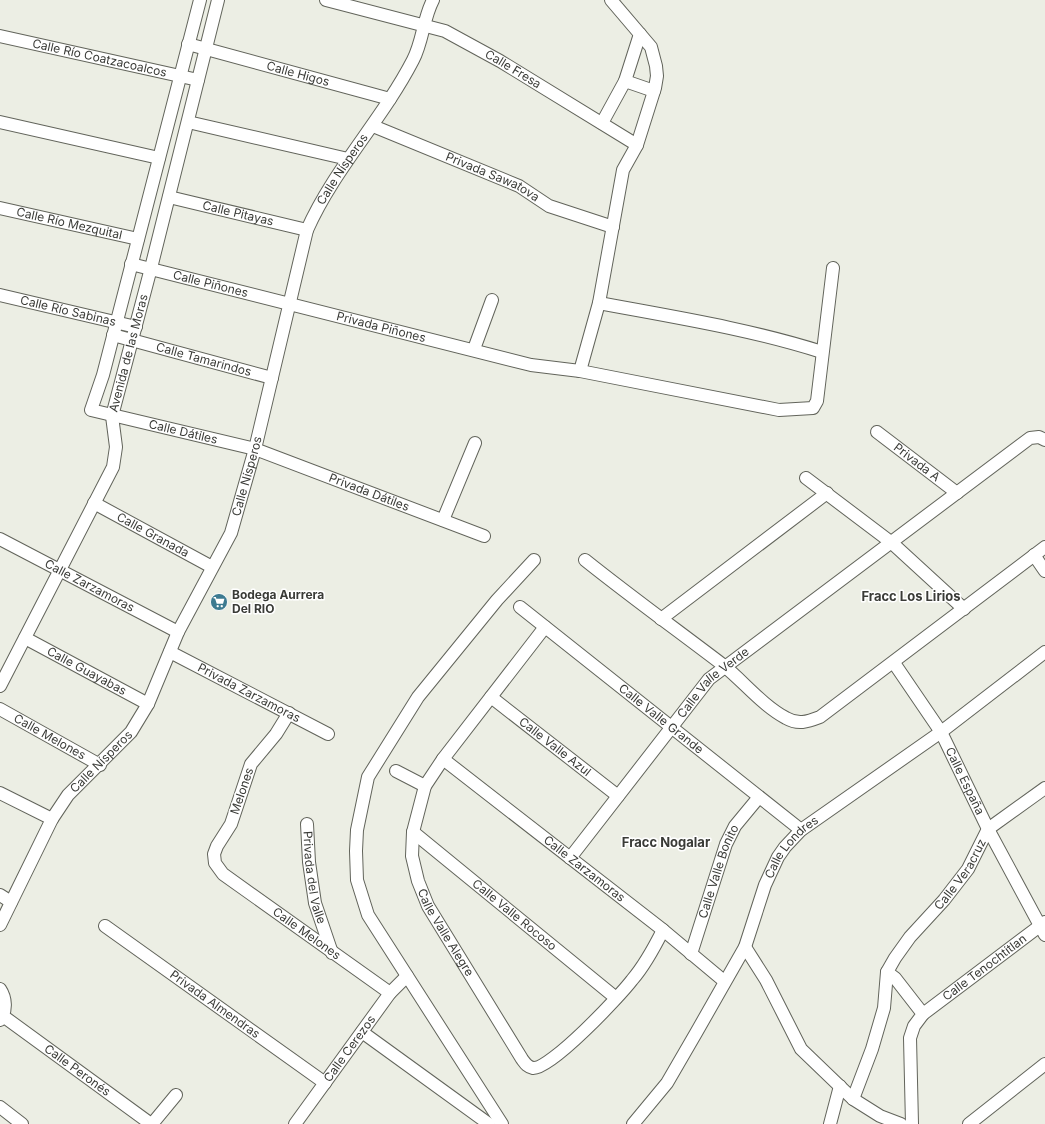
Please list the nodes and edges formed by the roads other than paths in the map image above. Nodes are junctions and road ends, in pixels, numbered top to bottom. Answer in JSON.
{"nodes":[{"id":1,"x":200,"y":0,"type":"edge"},
{"id":2,"x":218,"y":0,"type":"edge"},
{"id":3,"x":326,"y":0,"type":"edge"},
{"id":4,"x":433,"y":0,"type":"edge"},
{"id":5,"x":610,"y":0,"type":"edge"},
{"id":6,"x":369,"y":5,"type":"edge"},
{"id":7,"x":424,"y":24,"type":"junction"},
{"id":8,"x":640,"y":34,"type":"junction"},
{"id":9,"x":0,"y":36,"type":"edge"},
{"id":10,"x":188,"y":44,"type":"junction"},
{"id":11,"x":206,"y":50,"type":"junction"},
{"id":12,"x":180,"y":76,"type":"junction"},
{"id":13,"x":198,"y":80,"type":"junction"},
{"id":14,"x":624,"y":81,"type":"junction"},
{"id":15,"x":654,"y":91,"type":"junction"},
{"id":16,"x":390,"y":99,"type":"junction"},
{"id":17,"x":0,"y":122,"type":"edge"},
{"id":18,"x":188,"y":122,"type":"junction"},
{"id":19,"x":602,"y":123,"type":"junction"},
{"id":20,"x":373,"y":126,"type":"junction"},
{"id":21,"x":637,"y":145,"type":"junction"},
{"id":22,"x":159,"y":158,"type":"junction"},
{"id":23,"x":348,"y":159,"type":"junction"},
{"id":24,"x":169,"y":197,"type":"junction"},
{"id":25,"x":0,"y":208,"type":"edge"},
{"id":26,"x":613,"y":227,"type":"junction"},
{"id":27,"x":307,"y":230,"type":"junction"},
{"id":28,"x":138,"y":239,"type":"junction"},
{"id":29,"x":131,"y":264,"type":"junction"},
{"id":30,"x":151,"y":268,"type":"junction"},
{"id":31,"x":833,"y":268,"type":"dead end"},
{"id":32,"x":0,"y":295,"type":"edge"},
{"id":33,"x":492,"y":300,"type":"dead end"},
{"id":34,"x":289,"y":303,"type":"junction"},
{"id":35,"x":599,"y":303,"type":"junction"},
{"id":36,"x":116,"y":321,"type":"junction"},
{"id":37,"x":136,"y":327,"type":"junction"},
{"id":38,"x":113,"y":335,"type":"junction"},
{"id":39,"x":133,"y":340,"type":"junction"},
{"id":40,"x":474,"y":349,"type":"junction"},
{"id":41,"x":822,"y":352,"type":"junction"},
{"id":42,"x":580,"y":371,"type":"junction"},
{"id":43,"x":272,"y":378,"type":"junction"},
{"id":44,"x":91,"y":410,"type":"joint"},
{"id":45,"x":112,"y":416,"type":"junction"},
{"id":46,"x":877,"y":432,"type":"dead end"},
{"id":47,"x":1045,"y":440,"type":"edge"},
{"id":48,"x":475,"y":443,"type":"dead end"},
{"id":49,"x":255,"y":449,"type":"junction"},
{"id":50,"x":806,"y":478,"type":"dead end"},
{"id":51,"x":827,"y":493,"type":"junction"},
{"id":52,"x":957,"y":493,"type":"junction"},
{"id":53,"x":94,"y":503,"type":"junction"},
{"id":54,"x":443,"y":520,"type":"junction"},
{"id":55,"x":484,"y":536,"type":"dead end"},
{"id":56,"x":0,"y":539,"type":"edge"},
{"id":57,"x":892,"y":543,"type":"junction"},
{"id":58,"x":1045,"y":547,"type":"edge"},
{"id":59,"x":1034,"y":555,"type":"junction"},
{"id":60,"x":534,"y":560,"type":"dead end"},
{"id":61,"x":586,"y":560,"type":"dead end"},
{"id":62,"x":212,"y":567,"type":"junction"},
{"id":63,"x":60,"y":570,"type":"junction"},
{"id":64,"x":1045,"y":571,"type":"edge"},
{"id":65,"x":520,"y":607,"type":"dead end"},
{"id":66,"x":964,"y":609,"type":"junction"},
{"id":67,"x":661,"y":619,"type":"junction"},
{"id":68,"x":546,"y":627,"type":"junction"},
{"id":69,"x":178,"y":632,"type":"junction"},
{"id":70,"x":25,"y":638,"type":"junction"},
{"id":71,"x":170,"y":652,"type":"junction"},
{"id":72,"x":1045,"y":652,"type":"edge"},
{"id":73,"x":894,"y":663,"type":"junction"},
{"id":74,"x":724,"y":666,"type":"junction"},
{"id":75,"x":0,"y":686,"type":"edge"},
{"id":76,"x":491,"y":697,"type":"junction"},
{"id":77,"x":148,"y":704,"type":"junction"},
{"id":78,"x":0,"y":709,"type":"edge"},
{"id":79,"x":288,"y":713,"type":"junction"},
{"id":80,"x":672,"y":728,"type":"junction"},
{"id":81,"x":941,"y":732,"type":"junction"},
{"id":82,"x":328,"y":734,"type":"dead end"},
{"id":83,"x":443,"y":759,"type":"junction"},
{"id":84,"x":100,"y":765,"type":"junction"},
{"id":85,"x":396,"y":771,"type":"dead end"},
{"id":86,"x":425,"y":786,"type":"junction"},
{"id":87,"x":1045,"y":788,"type":"edge"},
{"id":88,"x":0,"y":793,"type":"edge"},
{"id":89,"x":618,"y":796,"type":"junction"},
{"id":90,"x":759,"y":797,"type":"junction"},
{"id":91,"x":52,"y":819,"type":"junction"},
{"id":92,"x":307,"y":824,"type":"dead end"},
{"id":93,"x":988,"y":829,"type":"junction"},
{"id":94,"x":801,"y":830,"type":"junction"},
{"id":95,"x":413,"y":832,"type":"junction"},
{"id":96,"x":570,"y":858,"type":"junction"},
{"id":97,"x":223,"y":874,"type":"joint"},
{"id":98,"x":0,"y":895,"type":"edge"},
{"id":99,"x":11,"y":902,"type":"junction"},
{"id":100,"x":0,"y":925,"type":"edge"},
{"id":101,"x":105,"y":926,"type":"dead end"},
{"id":102,"x":1043,"y":927,"type":"edge"},
{"id":103,"x":662,"y":930,"type":"junction"},
{"id":104,"x":745,"y":947,"type":"junction"},
{"id":105,"x":332,"y":953,"type":"junction"},
{"id":106,"x":691,"y":954,"type":"junction"},
{"id":107,"x":887,"y":972,"type":"junction"},
{"id":108,"x":407,"y":976,"type":"junction"},
{"id":109,"x":724,"y":982,"type":"junction"},
{"id":110,"x":0,"y":989,"type":"edge"},
{"id":111,"x":390,"y":993,"type":"junction"},
{"id":112,"x":616,"y":998,"type":"junction"},
{"id":113,"x":923,"y":1014,"type":"junction"},
{"id":114,"x":2,"y":1018,"type":"edge"},
{"id":115,"x":362,"y":1032,"type":"junction"},
{"id":116,"x":1045,"y":1064,"type":"edge"},
{"id":117,"x":325,"y":1083,"type":"junction"},
{"id":118,"x":840,"y":1086,"type":"junction"},
{"id":119,"x":176,"y":1095,"type":"dead end"},
{"id":120,"x":854,"y":1099,"type":"junction"},
{"id":121,"x":0,"y":1107,"type":"edge"},
{"id":122,"x":19,"y":1123,"type":"edge"},
{"id":123,"x":298,"y":1123,"type":"edge"},
{"id":124,"x":152,"y":1124,"type":"edge"},
{"id":125,"x":489,"y":1124,"type":"edge"},
{"id":126,"x":502,"y":1124,"type":"edge"},
{"id":127,"x":633,"y":1124,"type":"edge"},
{"id":128,"x":830,"y":1124,"type":"edge"},
{"id":129,"x":901,"y":1124,"type":"edge"},
{"id":130,"x":912,"y":1124,"type":"edge"},
{"id":131,"x":970,"y":1124,"type":"edge"}],
"edges":[{"from":1,"to":10,"type":"street","name":"Avenida de las Moras"},
{"from":2,"to":11,"type":"street","name":"Avenida de las Moras"},
{"from":3,"to":6,"type":"street","name":"Calle Fresa"},
{"from":4,"to":7,"type":"street","name":"Calle Nísperos"},
{"from":5,"to":8,"type":"street"},
{"from":6,"to":7,"type":"street","name":"Calle Fresa"},
{"from":7,"to":16,"type":"street","name":"Calle Nísperos"},
{"from":7,"to":19,"type":"street","name":"Calle Fresa"},
{"from":8,"to":14,"type":"street"},
{"from":8,"to":15,"type":"street"},
{"from":9,"to":12,"type":"street","name":"Calle Río Coatzacoalcos"},
{"from":10,"to":11,"type":"street","name":"Calle Higos"},
{"from":10,"to":12,"type":"street","name":"Avenida de las Moras"},
{"from":11,"to":13,"type":"street","name":"Avenida de las Moras"},
{"from":11,"to":16,"type":"street","name":"Calle Higos"},
{"from":12,"to":13,"type":"street","name":"Calle Río Coatzacoalcos"},
{"from":12,"to":22,"type":"street","name":"Avenida de las Moras"},
{"from":13,"to":18,"type":"street","name":"Avenida de las Moras"},
{"from":14,"to":15,"type":"street"},
{"from":14,"to":19,"type":"street"},
{"from":15,"to":21,"type":"street"},
{"from":16,"to":20,"type":"street","name":"Calle Nísperos"},
{"from":17,"to":22,"type":"street"},
{"from":18,"to":23,"type":"street"},
{"from":18,"to":24,"type":"street","name":"Avenida de las Moras"},
{"from":19,"to":21,"type":"street","name":"Calle Fresa"},
{"from":20,"to":23,"type":"street","name":"Calle Nísperos"},
{"from":20,"to":26,"type":"street","name":"Privada Sawatova"},
{"from":21,"to":26,"type":"street"},
{"from":22,"to":28,"type":"street","name":"Avenida de las Moras"},
{"from":23,"to":27,"type":"street","name":"Calle Nísperos"},
{"from":24,"to":27,"type":"street","name":"Calle Pitayas"},
{"from":24,"to":30,"type":"street","name":"Avenida de las Moras"},
{"from":25,"to":28,"type":"street","name":"Calle Río Mezquital"},
{"from":26,"to":35,"type":"street"},
{"from":27,"to":34,"type":"street","name":"Calle Nísperos"},
{"from":28,"to":29,"type":"street","name":"Avenida de las Moras"},
{"from":29,"to":30,"type":"street","name":"Calle Piñones"},
{"from":29,"to":36,"type":"street","name":"Avenida de las Moras"},
{"from":30,"to":34,"type":"street","name":"Calle Piñones"},
{"from":30,"to":37,"type":"street","name":"Avenida de las Moras"},
{"from":31,"to":41,"type":"street","name":"Privada Piñones"},
{"from":32,"to":36,"type":"street","name":"Calle Río Sabinas"},
{"from":33,"to":40,"type":"street"},
{"from":34,"to":40,"type":"street","name":"Privada Piñones"},
{"from":34,"to":43,"type":"street","name":"Calle Nísperos"},
{"from":35,"to":41,"type":"street"},
{"from":35,"to":42,"type":"street"},
{"from":36,"to":37,"type":"street","name":"Calle Río Sabinas"},
{"from":36,"to":38,"type":"street","name":"Avenida de las Moras"},
{"from":37,"to":39,"type":"street","name":"Avenida de las Moras"},
{"from":38,"to":39,"type":"street","name":"Calle Tamarindos"},
{"from":38,"to":44,"type":"street","name":"Avenida de las Moras"},
{"from":39,"to":43,"type":"street","name":"Calle Tamarindos"},
{"from":39,"to":45,"type":"street","name":"Avenida de las Moras"},
{"from":40,"to":42,"type":"street","name":"Privada Piñones"},
{"from":41,"to":42,"type":"street","name":"Privada Piñones"},
{"from":43,"to":49,"type":"street","name":"Calle Nísperos"},
{"from":44,"to":45,"type":"street","name":"Calle Dátiles"},
{"from":45,"to":49,"type":"street","name":"Calle Dátiles"},
{"from":45,"to":53,"type":"street","name":"Avenida de las Moras"},
{"from":46,"to":52,"type":"street","name":"Privada A"},
{"from":47,"to":52,"type":"street","name":"Calle Valle Verde"},
{"from":48,"to":54,"type":"street"},
{"from":49,"to":54,"type":"street","name":"Privada Dátiles"},
{"from":49,"to":62,"type":"street","name":"Calle Nísperos"},
{"from":50,"to":51,"type":"street"},
{"from":51,"to":57,"type":"street"},
{"from":51,"to":67,"type":"street"},
{"from":52,"to":57,"type":"street","name":"Calle Valle Verde"},
{"from":53,"to":62,"type":"street","name":"Calle Granada"},
{"from":53,"to":63,"type":"street","name":"Avenida de las Moras"},
{"from":54,"to":55,"type":"street","name":"Privada Dátiles"},
{"from":56,"to":63,"type":"street","name":"Calle Zarzamoras"},
{"from":57,"to":66,"type":"street"},
{"from":57,"to":74,"type":"street","name":"Calle Valle Verde"},
{"from":58,"to":59,"type":"street"},
{"from":59,"to":64,"type":"street"},
{"from":59,"to":66,"type":"street"},
{"from":60,"to":108,"type":"street"},
{"from":61,"to":67,"type":"street"},
{"from":62,"to":69,"type":"street","name":"Calle Nísperos"},
{"from":63,"to":69,"type":"street","name":"Calle Zarzamoras"},
{"from":63,"to":70,"type":"street","name":"Avenida de las Moras"},
{"from":65,"to":68,"type":"street","name":"Calle Valle Grande"},
{"from":66,"to":73,"type":"street"},
{"from":67,"to":74,"type":"street"},
{"from":68,"to":76,"type":"street","name":"Calle Valle Alegre"},
{"from":68,"to":80,"type":"street","name":"Calle Valle Grande"},
{"from":69,"to":71,"type":"street","name":"Calle Nísperos"},
{"from":70,"to":75,"type":"street","name":"Avenida de las Moras"},
{"from":70,"to":77,"type":"street","name":"Calle Guayabas"},
{"from":71,"to":77,"type":"street","name":"Calle Nísperos"},
{"from":71,"to":79,"type":"street","name":"Privada Zarzamoras"},
{"from":72,"to":81,"type":"street","name":"Calle Londres"},
{"from":73,"to":74,"type":"street"},
{"from":73,"to":81,"type":"street","name":"Calle España"},
{"from":74,"to":80,"type":"street","name":"Calle Valle Verde"},
{"from":76,"to":83,"type":"street","name":"Calle Valle Alegre"},
{"from":76,"to":89,"type":"street","name":"Calle Valle Azul"},
{"from":77,"to":84,"type":"street","name":"Calle Nísperos"},
{"from":78,"to":84,"type":"street","name":"Calle Melones"},
{"from":79,"to":82,"type":"street","name":"Privada Zarzamoras"},
{"from":79,"to":97,"type":"street","name":"Melones"},
{"from":80,"to":89,"type":"street","name":"Calle Valle Verde"},
{"from":80,"to":90,"type":"street","name":"Calle Valle Grande"},
{"from":81,"to":93,"type":"street","name":"Calle España"},
{"from":81,"to":94,"type":"street","name":"Calle Londres"},
{"from":83,"to":86,"type":"street","name":"Calle Valle Alegre"},
{"from":83,"to":96,"type":"street","name":"Calle Zarzamoras"},
{"from":84,"to":91,"type":"street","name":"Calle Nísperos"},
{"from":85,"to":86,"type":"street"},
{"from":86,"to":95,"type":"street","name":"Calle Valle Alegre"},
{"from":87,"to":93,"type":"street","name":"Calle Veracruz"},
{"from":88,"to":91,"type":"street"},
{"from":89,"to":96,"type":"street","name":"Calle Valle Verde"},
{"from":90,"to":94,"type":"street","name":"Calle Valle Grande"},
{"from":90,"to":106,"type":"street","name":"Calle Valle Bonito"},
{"from":91,"to":99,"type":"street","name":"Calle Nísperos"},
{"from":92,"to":105,"type":"street","name":"Privada del Valle"},
{"from":93,"to":102,"type":"street","name":"Calle España"},
{"from":93,"to":107,"type":"street","name":"Calle Veracruz"},
{"from":94,"to":104,"type":"street","name":"Calle Londres"},
{"from":95,"to":112,"type":"street","name":"Calle Valle Rocoso"},
{"from":95,"to":112,"type":"street","name":"Calle Valle Alegre"},
{"from":96,"to":103,"type":"street","name":"Calle Zarzamoras"},
{"from":97,"to":105,"type":"street","name":"Calle Melones"},
{"from":98,"to":99,"type":"street"},
{"from":99,"to":100,"type":"street","name":"Calle Nísperos"},
{"from":101,"to":117,"type":"street","name":"Privada Almendras"},
{"from":102,"to":113,"type":"street","name":"Calle Tenochtitlan"},
{"from":103,"to":106,"type":"street","name":"Calle Zarzamoras"},
{"from":103,"to":112,"type":"street","name":"Calle Valle Alegre"},
{"from":104,"to":109,"type":"street","name":"Calle Londres"},
{"from":104,"to":118,"type":"street"},
{"from":105,"to":111,"type":"street","name":"Calle Melones"},
{"from":106,"to":109,"type":"street","name":"Calle Zarzamoras"},
{"from":107,"to":113,"type":"street"},
{"from":107,"to":120,"type":"street"},
{"from":108,"to":111,"type":"street","name":"Calle Cerezos"},
{"from":108,"to":126,"type":"street"},
{"from":109,"to":127,"type":"street","name":"Calle Londres"},
{"from":110,"to":114,"type":"street"},
{"from":111,"to":115,"type":"street","name":"Calle Cerezos"},
{"from":113,"to":130,"type":"street"},
{"from":114,"to":124,"type":"street","name":"Calle Peronés"},
{"from":115,"to":117,"type":"street","name":"Calle Cerezos"},
{"from":115,"to":125,"type":"street"},
{"from":116,"to":131,"type":"street"},
{"from":117,"to":123,"type":"street","name":"Calle Cerezos"},
{"from":118,"to":120,"type":"street"},
{"from":118,"to":128,"type":"street"},
{"from":119,"to":124,"type":"street"},
{"from":120,"to":129,"type":"street"},
{"from":121,"to":122,"type":"street"}]}
